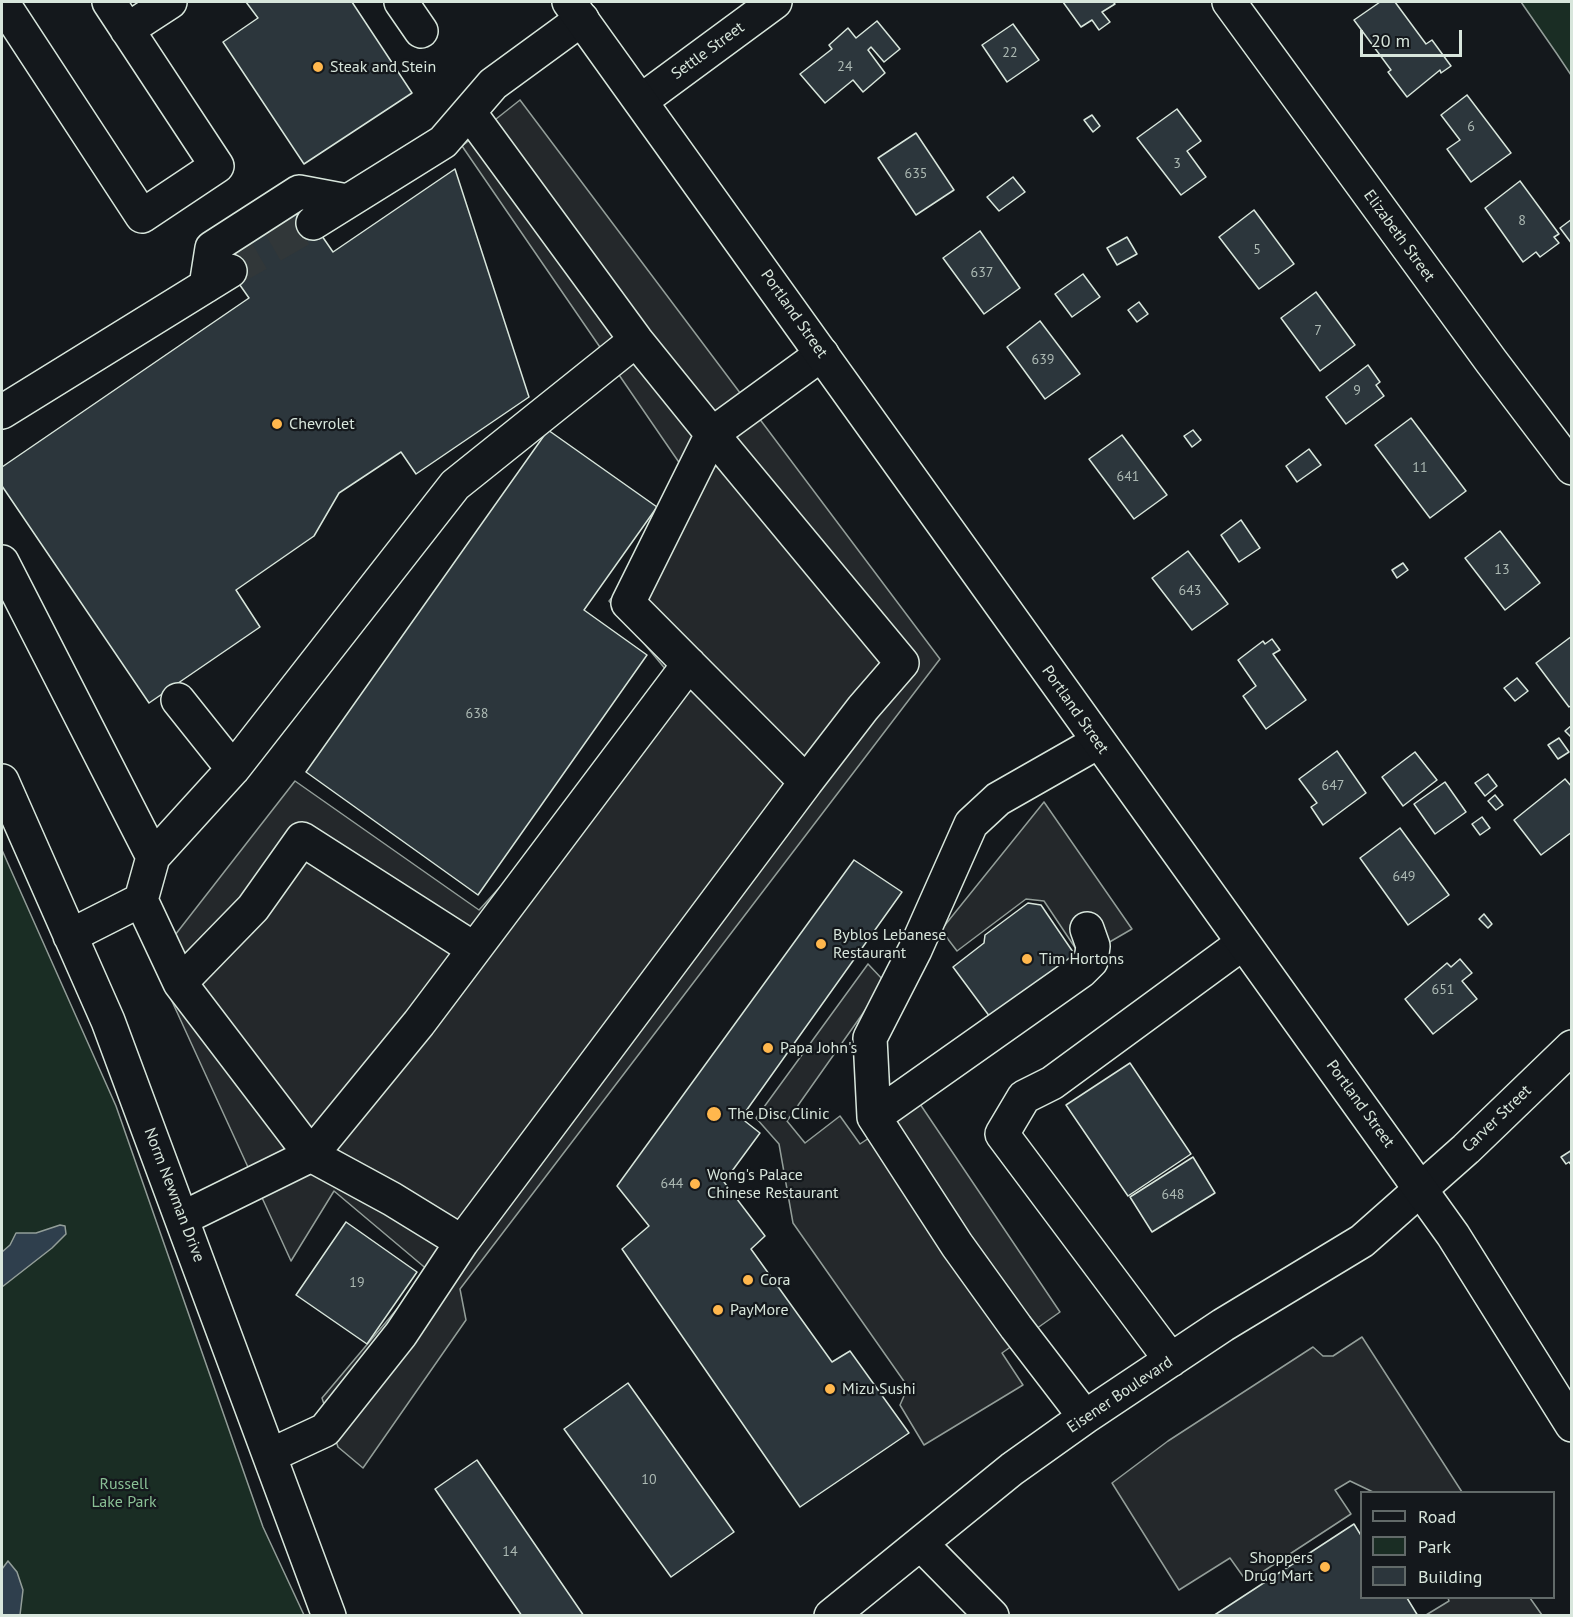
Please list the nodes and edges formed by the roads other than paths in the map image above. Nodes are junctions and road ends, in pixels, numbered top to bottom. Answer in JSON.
{"nodes":[{"id":1,"x":2,"y":2,"type":"edge"},
{"id":2,"x":109,"y":2,"type":"edge"},
{"id":3,"x":170,"y":2,"type":"edge"},
{"id":4,"x":401,"y":2,"type":"edge"},
{"id":5,"x":775,"y":2,"type":"edge"},
{"id":6,"x":1229,"y":2,"type":"edge"},
{"id":7,"x":575,"y":10,"type":"edge"},
{"id":8,"x":127,"y":30,"type":"junction"},
{"id":9,"x":421,"y":31,"type":"dead end"},
{"id":10,"x":642,"y":100,"type":"junction"},
{"id":11,"x":469,"y":112,"type":"junction"},
{"id":12,"x":348,"y":201,"type":"junction"},
{"id":13,"x":313,"y":223,"type":"tunnel mouth"},
{"id":14,"x":636,"y":340,"type":"junction"},
{"id":15,"x":822,"y":354,"type":"junction"},
{"id":16,"x":2,"y":412,"type":"edge"},
{"id":17,"x":712,"y":435,"type":"junction"},
{"id":18,"x":1572,"y":468,"type":"edge"},
{"id":19,"x":2,"y":562,"type":"edge"},
{"id":20,"x":689,"y":664,"type":"junction"},
{"id":21,"x":178,"y":700,"type":"dead end"},
{"id":22,"x":1098,"y":742,"type":"junction"},
{"id":23,"x":233,"y":769,"type":"junction"},
{"id":24,"x":2,"y":781,"type":"edge"},
{"id":25,"x":806,"y":782,"type":"junction"},
{"id":26,"x":153,"y":857,"type":"junction"},
{"id":27,"x":141,"y":900,"type":"junction"},
{"id":28,"x":1087,"y":929,"type":"dead end"},
{"id":29,"x":70,"y":936,"type":"junction"},
{"id":30,"x":1243,"y":943,"type":"junction"},
{"id":31,"x":474,"y":950,"type":"junction"},
{"id":32,"x":180,"y":983,"type":"junction"},
{"id":33,"x":1572,"y":1047,"type":"edge"},
{"id":34,"x":874,"y":1117,"type":"junction"},
{"id":35,"x":311,"y":1155,"type":"junction"},
{"id":36,"x":1420,"y":1189,"type":"junction"},
{"id":37,"x":183,"y":1218,"type":"junction"},
{"id":38,"x":462,"y":1242,"type":"junction"},
{"id":39,"x":1171,"y":1360,"type":"junction"},
{"id":40,"x":1085,"y":1417,"type":"junction"},
{"id":41,"x":1572,"y":1425,"type":"edge"},
{"id":42,"x":271,"y":1455,"type":"junction"},
{"id":43,"x":921,"y":1544,"type":"junction"},
{"id":44,"x":329,"y":1616,"type":"edge"},
{"id":45,"x":831,"y":1616,"type":"edge"},
{"id":46,"x":992,"y":1616,"type":"edge"}],
"edges":[{"from":1,"to":8,"type":"street"},
{"from":2,"to":8,"type":"street"},
{"from":3,"to":8,"type":"street"},
{"from":4,"to":9,"type":"street"},
{"from":5,"to":10,"type":"street","name":"Settle Street"},
{"from":6,"to":18,"type":"street","name":"Elizabeth Street"},
{"from":7,"to":10,"type":"street","name":"Portland Street"},
{"from":7,"to":11,"type":"street"},
{"from":10,"to":15,"type":"street","name":"Portland Street"},
{"from":11,"to":12,"type":"street"},
{"from":11,"to":14,"type":"street"},
{"from":12,"to":13,"type":"street"},
{"from":12,"to":16,"type":"street"},
{"from":14,"to":17,"type":"street"},
{"from":14,"to":23,"type":"street"},
{"from":15,"to":17,"type":"street"},
{"from":15,"to":22,"type":"street","name":"Portland Street"},
{"from":17,"to":20,"type":"street"},
{"from":17,"to":25,"type":"street"},
{"from":19,"to":26,"type":"street"},
{"from":20,"to":25,"type":"street"},
{"from":20,"to":31,"type":"street"},
{"from":21,"to":23,"type":"street"},
{"from":22,"to":30,"type":"street","name":"Portland Street"},
{"from":22,"to":34,"type":"street"},
{"from":23,"to":26,"type":"street"},
{"from":24,"to":29,"type":"street","name":"Norm Newman Drive"},
{"from":25,"to":38,"type":"street"},
{"from":26,"to":27,"type":"street"},
{"from":27,"to":29,"type":"street"},
{"from":27,"to":32,"type":"street"},
{"from":28,"to":34,"type":"street"},
{"from":29,"to":37,"type":"street","name":"Norm Newman Drive"},
{"from":30,"to":36,"type":"street","name":"Portland Street"},
{"from":30,"to":39,"type":"street"},
{"from":31,"to":32,"type":"street"},
{"from":31,"to":35,"type":"street"},
{"from":32,"to":35,"type":"street"},
{"from":33,"to":36,"type":"street","name":"Carver Street"},
{"from":34,"to":40,"type":"street"},
{"from":35,"to":37,"type":"street"},
{"from":35,"to":38,"type":"street"},
{"from":36,"to":39,"type":"street","name":"Eisener Boulevard"},
{"from":36,"to":41,"type":"street","name":"Portland Street"},
{"from":37,"to":42,"type":"street","name":"Norm Newman Drive"},
{"from":38,"to":42,"type":"street"},
{"from":39,"to":40,"type":"street","name":"Eisener Boulevard"},
{"from":40,"to":43,"type":"street","name":"Eisener Boulevard"},
{"from":42,"to":44,"type":"street","name":"Norm Newman Drive"},
{"from":43,"to":45,"type":"street","name":"Eisener Boulevard"},
{"from":43,"to":46,"type":"street"}]}
